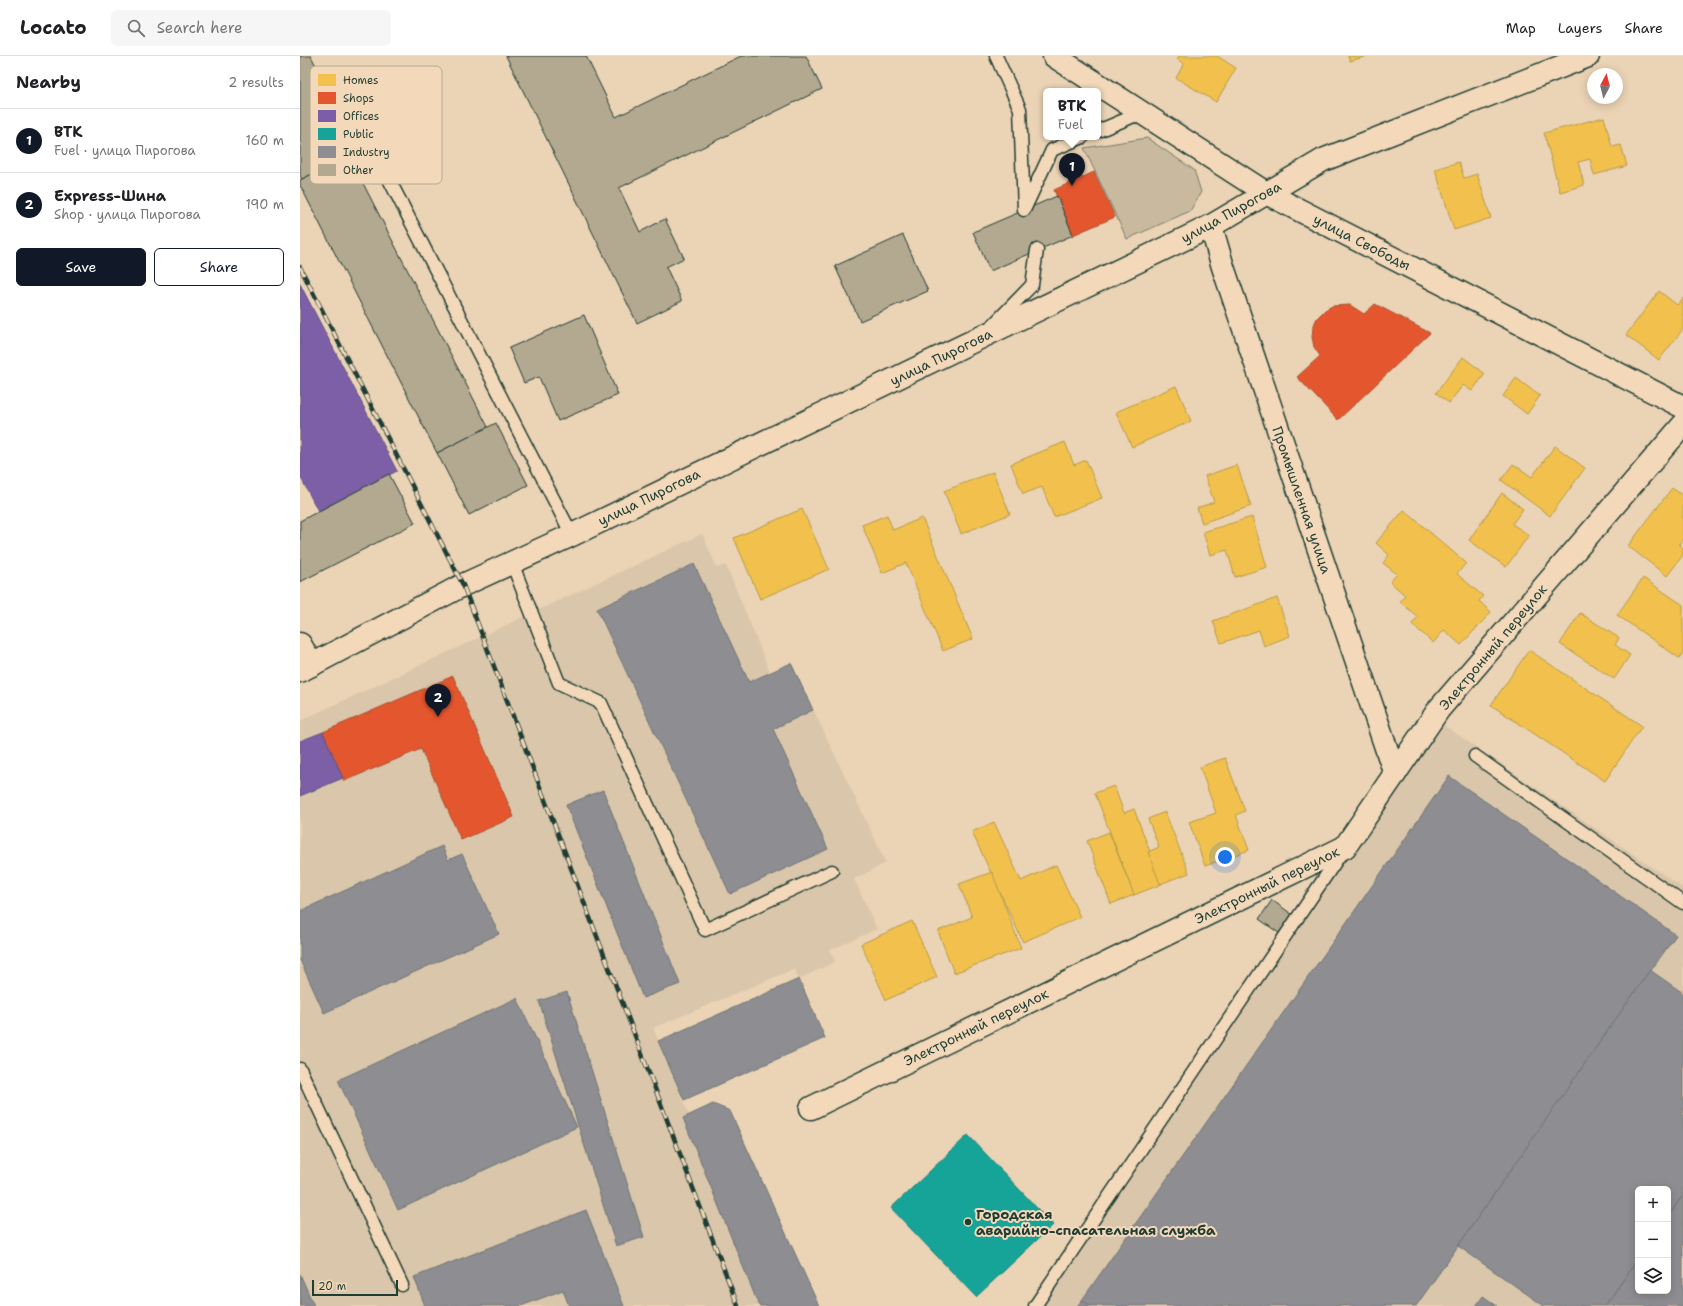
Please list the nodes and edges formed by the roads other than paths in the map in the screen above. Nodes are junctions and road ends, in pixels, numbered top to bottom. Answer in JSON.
{"nodes":[{"id":1,"x":996,"y":56,"type":"edge"},
{"id":2,"x":1054,"y":56,"type":"edge"},
{"id":3,"x":1588,"y":56,"type":"edge"},
{"id":4,"x":1141,"y":113,"type":"junction"},
{"id":5,"x":1101,"y":130,"type":"edge"},
{"id":6,"x":1075,"y":140,"type":"edge"},
{"id":7,"x":391,"y":184,"type":"edge"},
{"id":8,"x":1266,"y":193,"type":"junction"},
{"id":9,"x":1211,"y":226,"type":"junction"},
{"id":10,"x":1037,"y":250,"type":"dead end"},
{"id":11,"x":982,"y":337,"type":"junction"},
{"id":12,"x":1683,"y":407,"type":"edge"},
{"id":13,"x":1683,"y":425,"type":"edge"},
{"id":14,"x":572,"y":535,"type":"junction"},
{"id":15,"x":512,"y":563,"type":"junction"},
{"id":16,"x":300,"y":644,"type":"edge"},
{"id":17,"x":306,"y":668,"type":"edge"},
{"id":18,"x":1475,"y":756,"type":"dead end"},
{"id":19,"x":1395,"y":774,"type":"junction"},
{"id":20,"x":1345,"y":847,"type":"junction"},
{"id":21,"x":832,"y":871,"type":"dead end"},
{"id":22,"x":1683,"y":903,"type":"edge"},
{"id":23,"x":300,"y":1069,"type":"edge"},
{"id":24,"x":810,"y":1108,"type":"dead end"},
{"id":25,"x":402,"y":1284,"type":"dead end"},
{"id":26,"x":1035,"y":1306,"type":"edge"}],
"edges":[{"from":1,"to":6,"type":"lane"},
{"from":2,"to":4,"type":"street","name":"улица Свободы"},
{"from":3,"to":8,"type":"street","name":"улица Пирогова"},
{"from":4,"to":5,"type":"lane"},
{"from":4,"to":8,"type":"street","name":"улица Свободы"},
{"from":7,"to":14,"type":"lane"},
{"from":8,"to":9,"type":"street","name":"улица Пирогова"},
{"from":8,"to":12,"type":"street","name":"улица Свободы"},
{"from":9,"to":11,"type":"street","name":"улица Пирогова"},
{"from":9,"to":19,"type":"street","name":"Промышленная улица"},
{"from":10,"to":11,"type":"lane"},
{"from":11,"to":14,"type":"street","name":"улица Пирогова"},
{"from":13,"to":19,"type":"street","name":"Электронный переулок"},
{"from":14,"to":15,"type":"street","name":"улица Пирогова"},
{"from":15,"to":17,"type":"street","name":"улица Пирогова"},
{"from":15,"to":21,"type":"lane"},
{"from":16,"to":17,"type":"street"},
{"from":18,"to":22,"type":"lane"},
{"from":19,"to":20,"type":"street","name":"Электронный переулок"},
{"from":20,"to":24,"type":"street","name":"Электронный переулок"},
{"from":20,"to":26,"type":"lane"},
{"from":23,"to":25,"type":"lane"}]}
